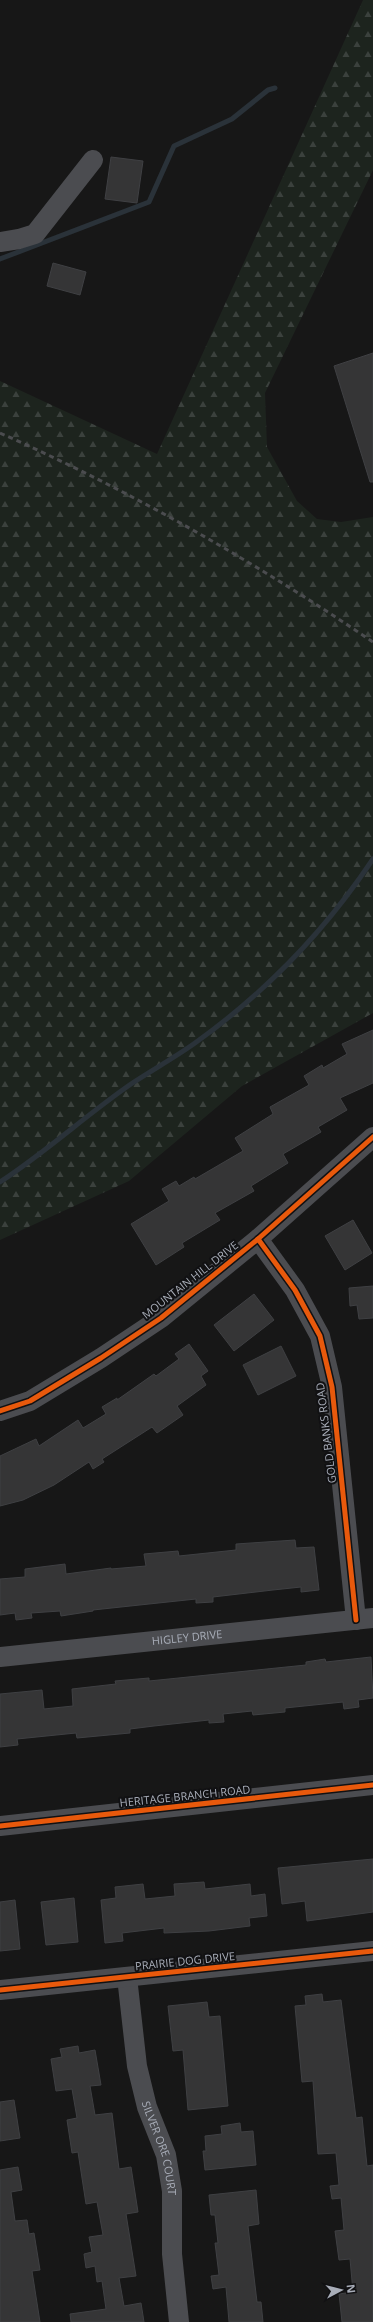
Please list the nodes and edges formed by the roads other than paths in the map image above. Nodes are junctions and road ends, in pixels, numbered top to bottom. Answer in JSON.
{"nodes":[{"id":1,"x":93,"y":160,"type":"dead end"},
{"id":2,"x":0,"y":242,"type":"edge"},
{"id":3,"x":373,"y":1137,"type":"edge"},
{"id":4,"x":258,"y":1239,"type":"junction"},
{"id":5,"x":0,"y":1411,"type":"edge"},
{"id":6,"x":364,"y":1619,"type":"edge"},
{"id":7,"x":0,"y":1657,"type":"edge"},
{"id":8,"x":373,"y":1786,"type":"edge"},
{"id":9,"x":0,"y":1826,"type":"edge"},
{"id":10,"x":373,"y":1955,"type":"edge"},
{"id":11,"x":127,"y":1977,"type":"junction"},
{"id":12,"x":0,"y":1990,"type":"edge"},
{"id":13,"x":179,"y":2322,"type":"edge"}],
"edges":[{"from":1,"to":2,"type":"street"},
{"from":3,"to":4,"type":"street","name":"MOUNTAIN HILL DRIVE"},
{"from":4,"to":5,"type":"street","name":"MOUNTAIN HILL DRIVE"},
{"from":4,"to":6,"type":"street","name":"GOLD BANKS ROAD"},
{"from":6,"to":7,"type":"street","name":"HIGLEY DRIVE"},
{"from":8,"to":9,"type":"street","name":"HERITAGE BRANCH ROAD"},
{"from":10,"to":11,"type":"street","name":"PRAIRIE DOG DRIVE"},
{"from":11,"to":12,"type":"street","name":"PRAIRIE DOG DRIVE"},
{"from":11,"to":13,"type":"street","name":"SILVER ORE COURT"}]}
